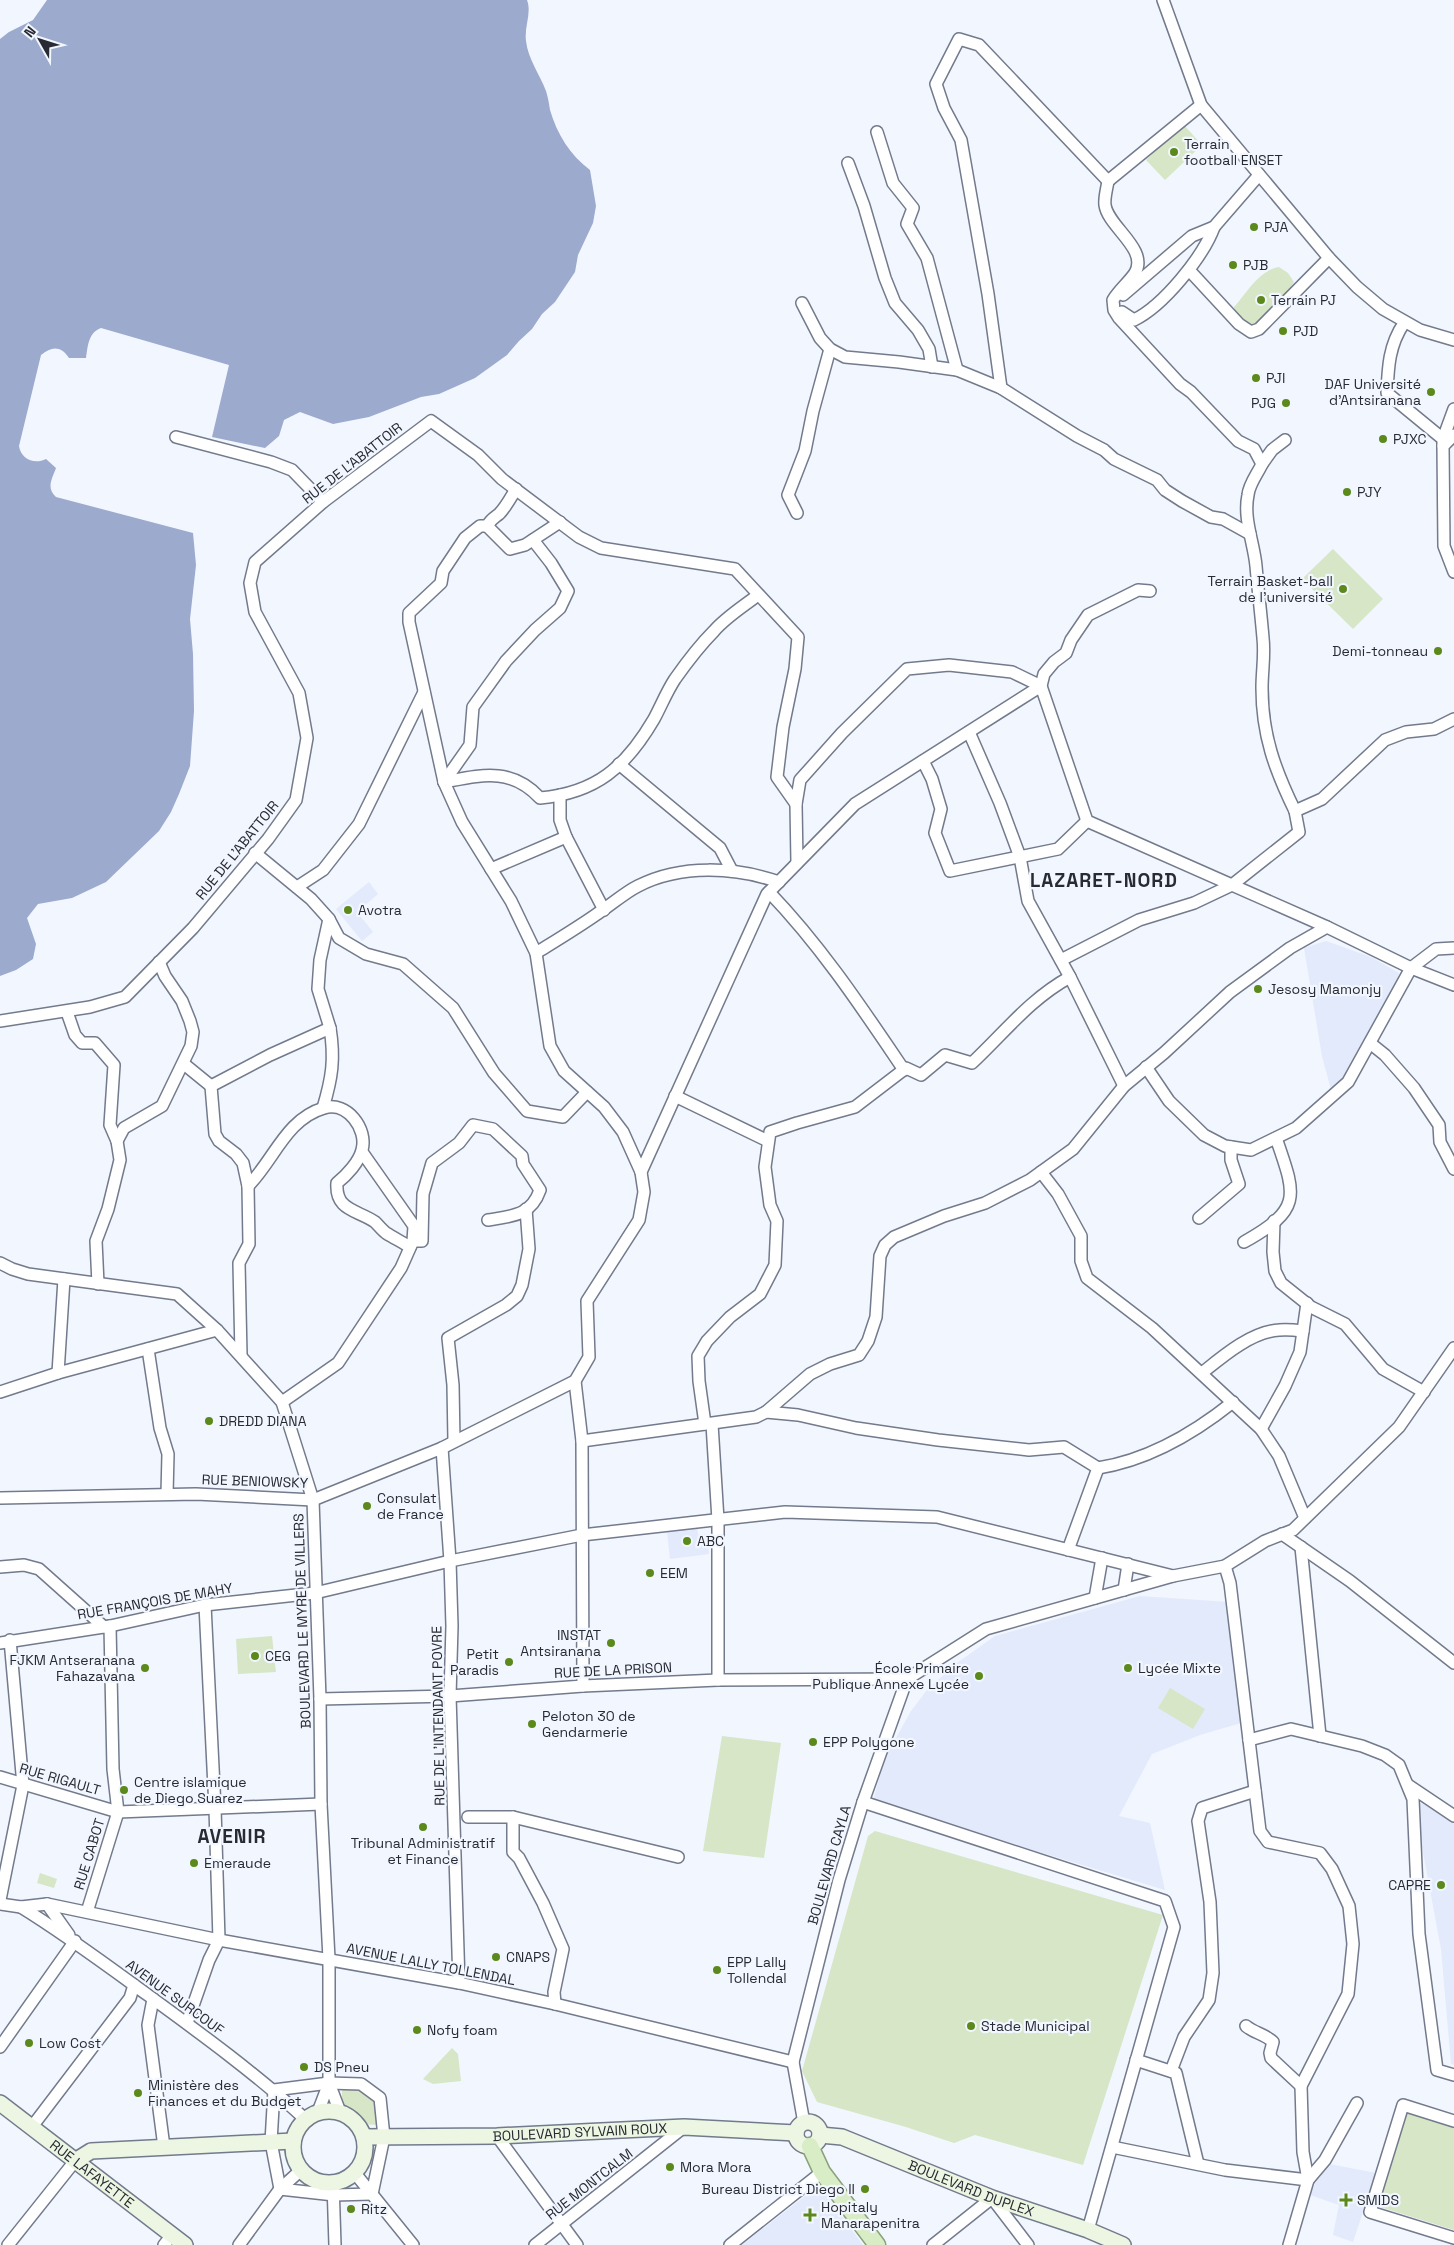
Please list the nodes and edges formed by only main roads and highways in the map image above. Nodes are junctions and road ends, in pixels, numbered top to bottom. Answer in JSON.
{"nodes":[{"id":1,"x":0,"y":2103,"type":"edge"},
{"id":2,"x":800,"y":2128,"type":"junction"},
{"id":3,"x":364,"y":2137,"type":"junction"},
{"id":4,"x":293,"y":2140,"type":"junction"},
{"id":5,"x":815,"y":2141,"type":"junction"},
{"id":6,"x":75,"y":2161,"type":"junction"},
{"id":7,"x":168,"y":2240,"type":"edge"},
{"id":8,"x":185,"y":2245,"type":"edge"},
{"id":9,"x":877,"y":2245,"type":"edge"},
{"id":10,"x":1123,"y":2245,"type":"edge"}],
"edges":[{"from":1,"to":6,"type":"main road","name":"RUE LAFAYETTE"},
{"from":2,"to":3,"type":"main road","name":"BOULEVARD SYLVAIN ROUX"},
{"from":2,"to":5,"type":"main road"},
{"from":2,"to":5,"type":"main road"},
{"from":3,"to":4,"type":"main road"},
{"from":3,"to":4,"type":"main road"},
{"from":4,"to":6,"type":"main road"},
{"from":5,"to":9,"type":"main road"},
{"from":5,"to":10,"type":"main road","name":"BOULEVARD DUPLEX"},
{"from":6,"to":7,"type":"main road","name":"RUE LAFAYETTE"},
{"from":7,"to":8,"type":"main road","name":"RUE LAFAYETTE"}]}
